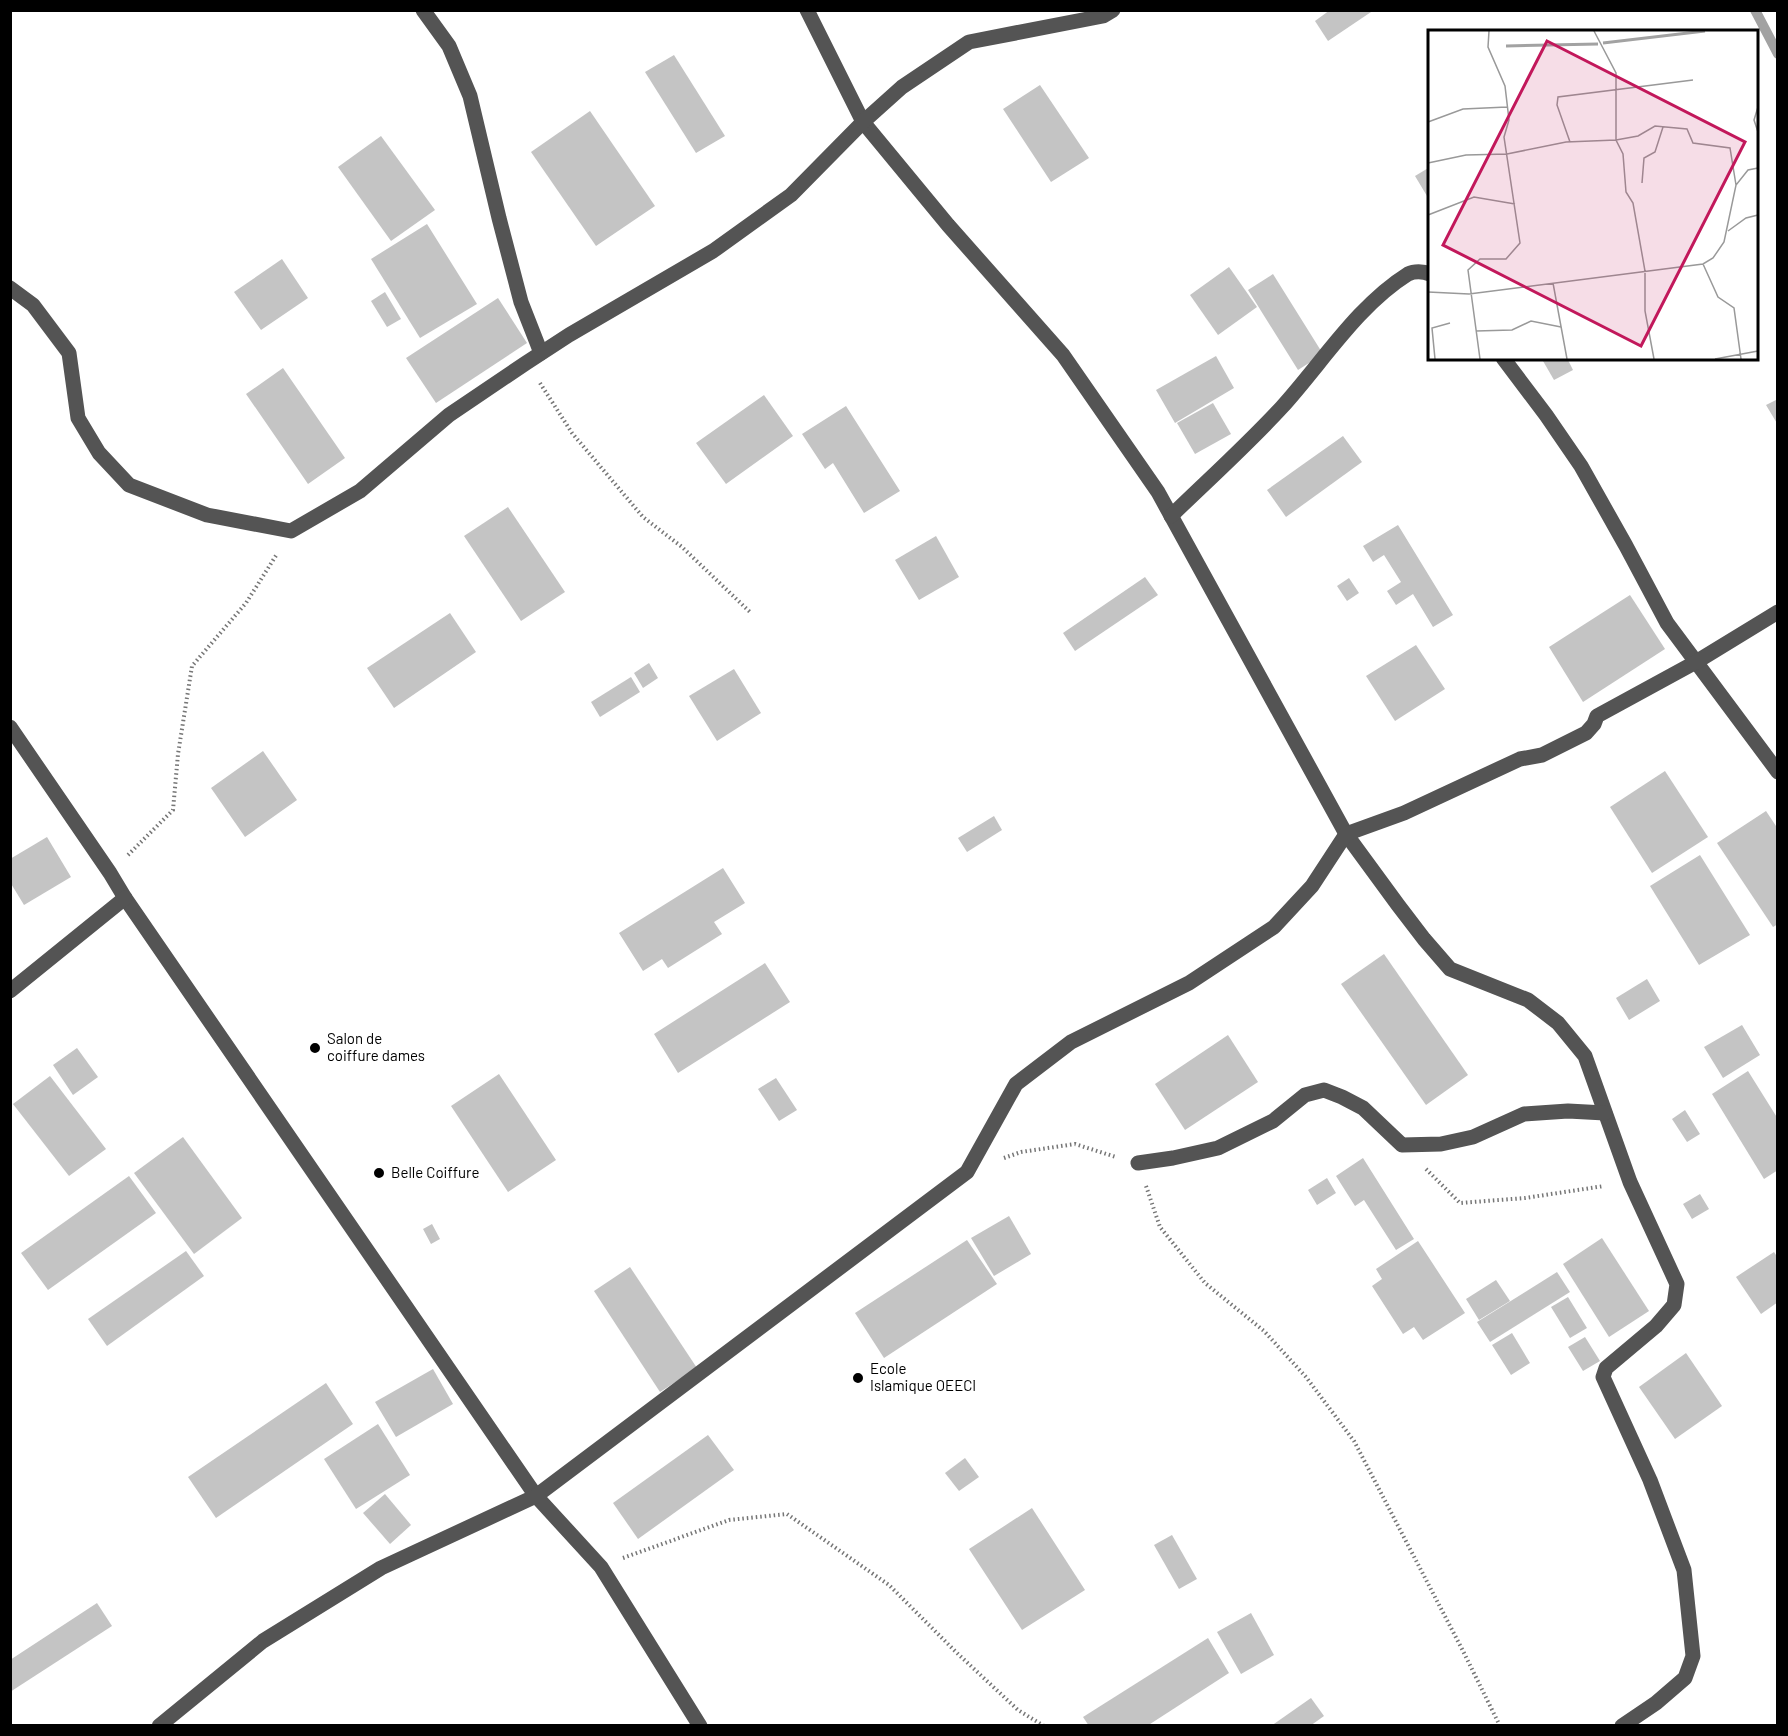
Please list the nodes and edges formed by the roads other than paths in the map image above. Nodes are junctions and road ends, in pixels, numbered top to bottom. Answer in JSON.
{"nodes":[{"id":1,"x":423,"y":10,"type":"edge"},
{"id":2,"x":807,"y":10,"type":"edge"},
{"id":3,"x":1113,"y":10,"type":"edge"},
{"id":4,"x":863,"y":122,"type":"junction"},
{"id":5,"x":1428,"y":273,"type":"edge"},
{"id":6,"x":10,"y":288,"type":"edge"},
{"id":7,"x":541,"y":353,"type":"junction"},
{"id":8,"x":1505,"y":360,"type":"edge"},
{"id":9,"x":1171,"y":516,"type":"junction"},
{"id":10,"x":1778,"y":612,"type":"edge"},
{"id":11,"x":1696,"y":662,"type":"junction"},
{"id":12,"x":10,"y":727,"type":"edge"},
{"id":13,"x":1778,"y":772,"type":"edge"},
{"id":14,"x":1346,"y":834,"type":"junction"},
{"id":15,"x":125,"y":898,"type":"junction"},
{"id":16,"x":10,"y":991,"type":"edge"},
{"id":17,"x":1605,"y":1113,"type":"junction"},
{"id":18,"x":1138,"y":1163,"type":"road end"},
{"id":19,"x":536,"y":1496,"type":"junction"},
{"id":20,"x":159,"y":1725,"type":"edge"},
{"id":21,"x":700,"y":1725,"type":"edge"},
{"id":22,"x":1622,"y":1725,"type":"edge"}],
"edges":[{"from":1,"to":7,"type":"street"},
{"from":2,"to":4,"type":"street"},
{"from":3,"to":4,"type":"street"},
{"from":4,"to":7,"type":"street"},
{"from":4,"to":9,"type":"street"},
{"from":5,"to":9,"type":"street"},
{"from":6,"to":7,"type":"street"},
{"from":8,"to":11,"type":"street"},
{"from":9,"to":14,"type":"street"},
{"from":10,"to":11,"type":"street"},
{"from":11,"to":13,"type":"street"},
{"from":11,"to":14,"type":"street"},
{"from":12,"to":15,"type":"street"},
{"from":14,"to":17,"type":"street"},
{"from":14,"to":19,"type":"street"},
{"from":15,"to":16,"type":"street"},
{"from":15,"to":19,"type":"street"},
{"from":17,"to":18,"type":"street"},
{"from":17,"to":22,"type":"street"},
{"from":19,"to":20,"type":"street"},
{"from":19,"to":21,"type":"street"}]}
